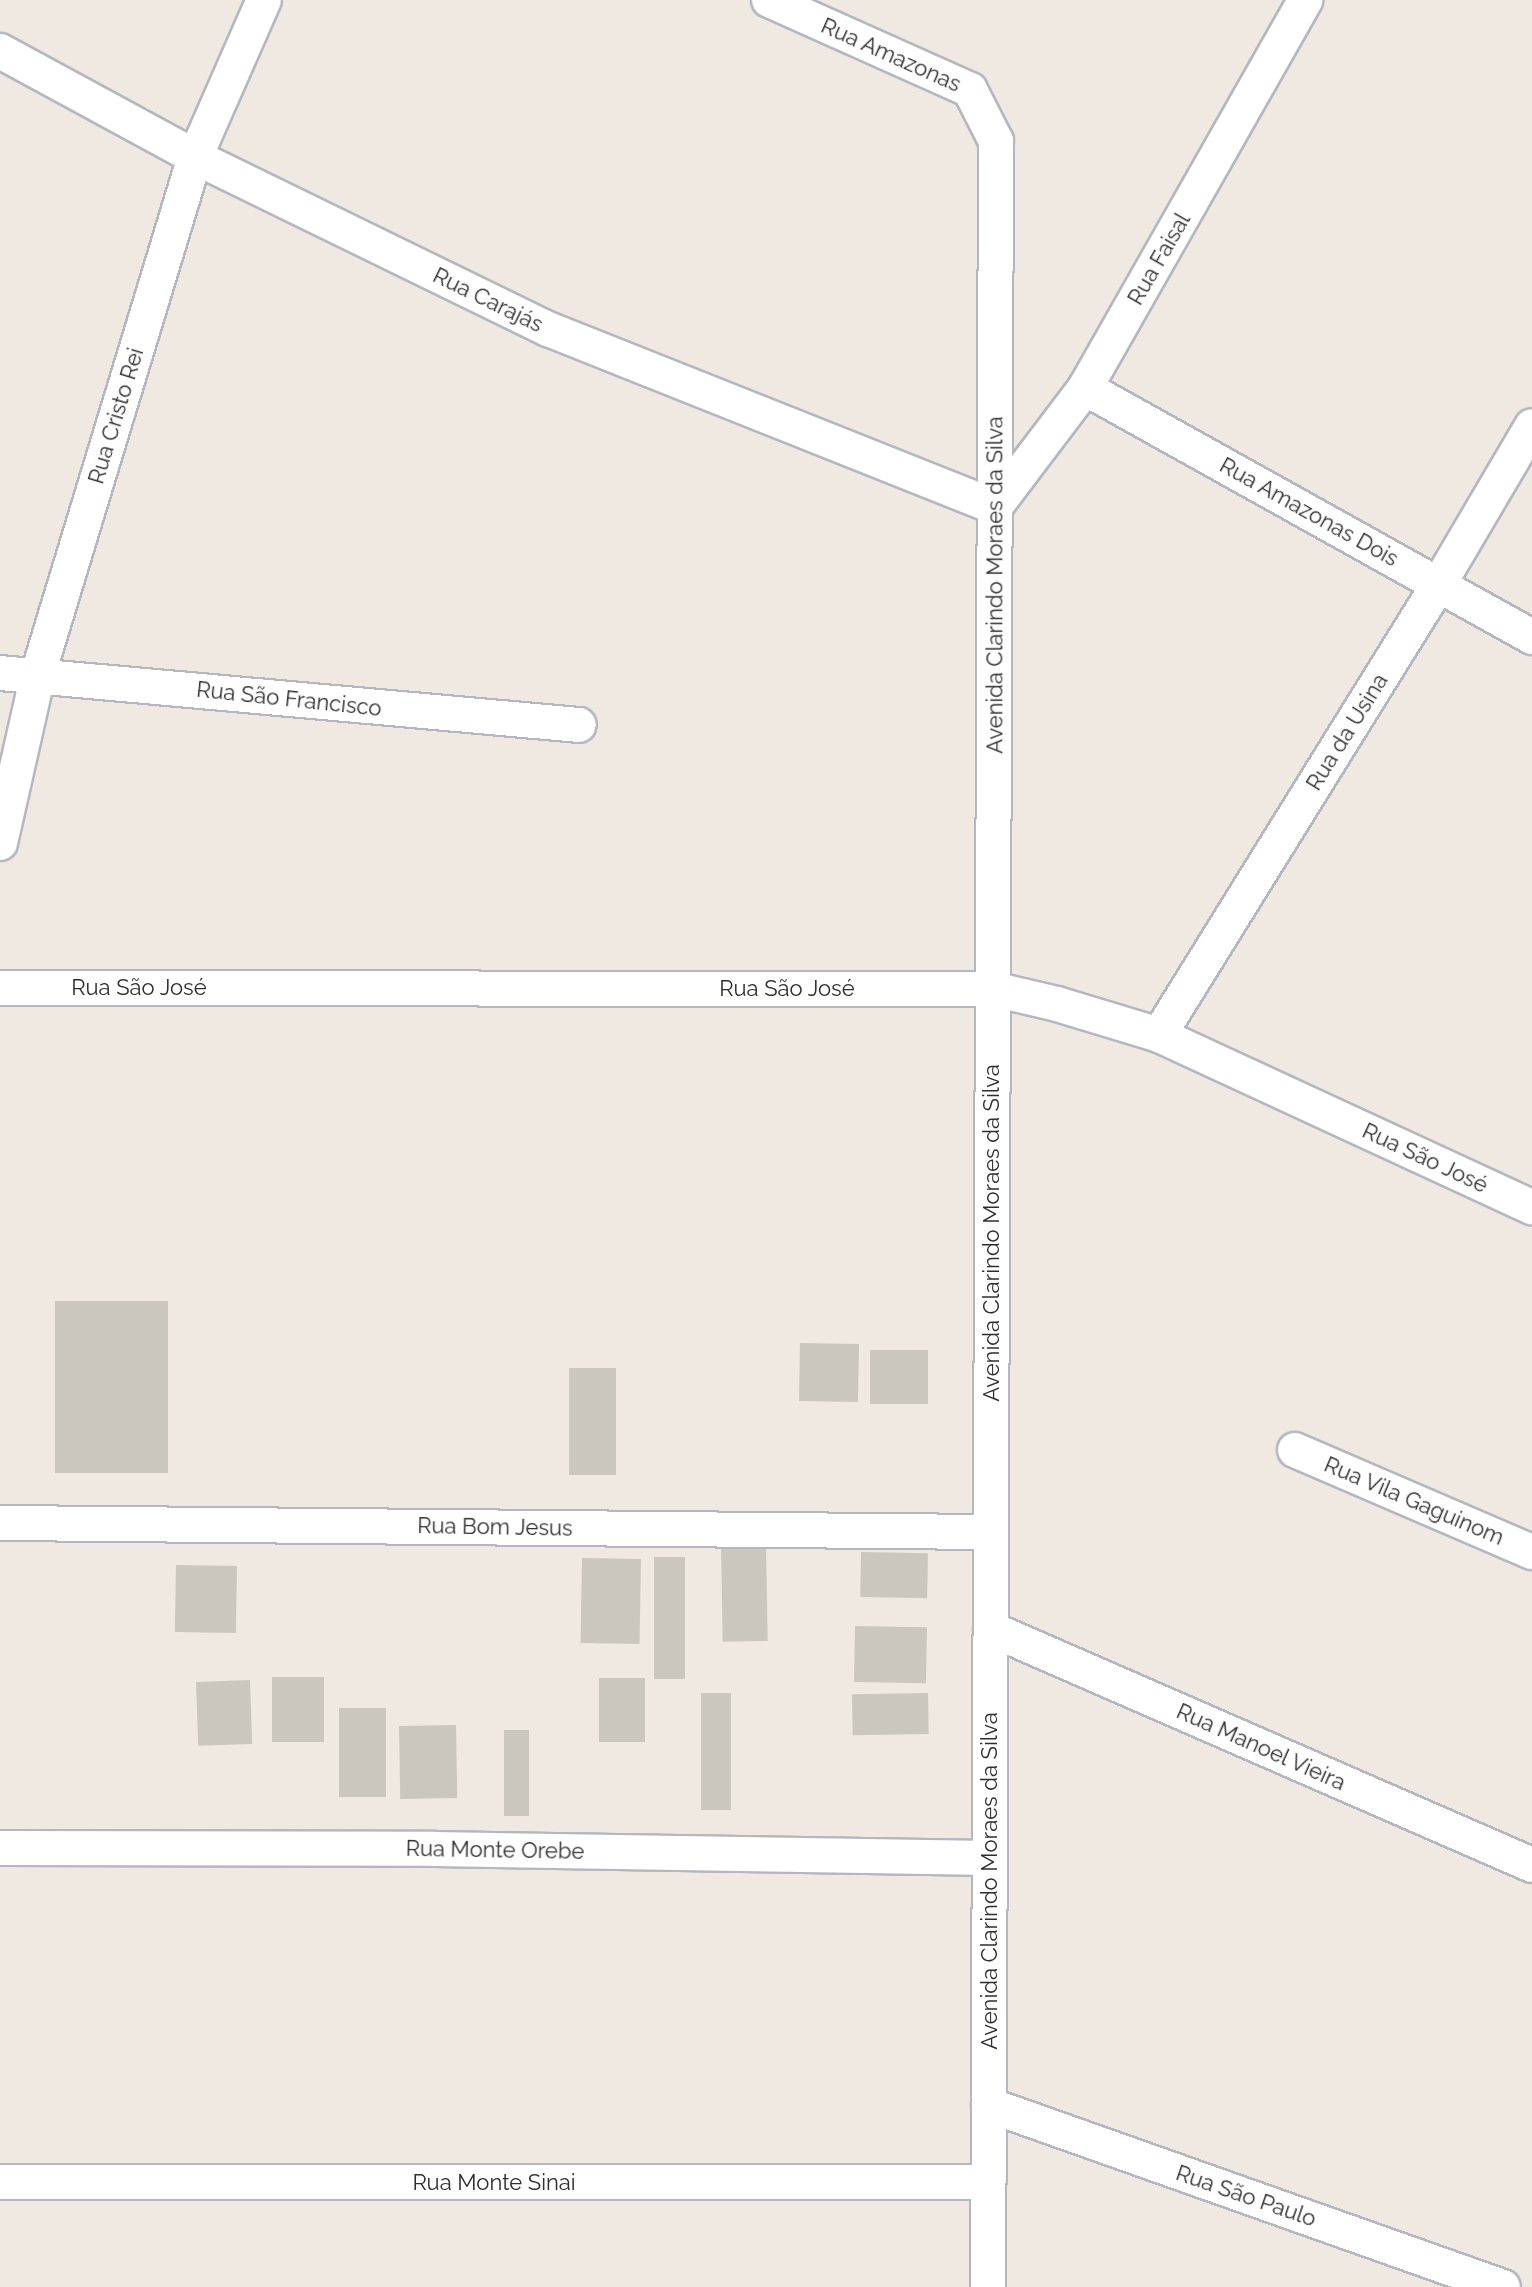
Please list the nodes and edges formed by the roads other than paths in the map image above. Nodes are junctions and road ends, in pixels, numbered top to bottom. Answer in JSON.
{"nodes":[{"id":1,"x":264,"y":0,"type":"edge"},
{"id":2,"x":769,"y":0,"type":"edge"},
{"id":3,"x":1305,"y":0,"type":"edge"},
{"id":4,"x":0,"y":51,"type":"edge"},
{"id":5,"x":195,"y":157,"type":"junction"},
{"id":6,"x":996,"y":180,"type":"joint"},
{"id":7,"x":1085,"y":388,"type":"junction"},
{"id":8,"x":1532,"y":426,"type":"edge"},
{"id":9,"x":995,"y":507,"type":"junction"},
{"id":10,"x":1439,"y":584,"type":"junction"},
{"id":11,"x":1532,"y":637,"type":"edge"},
{"id":12,"x":0,"y":673,"type":"edge"},
{"id":13,"x":38,"y":674,"type":"junction"},
{"id":14,"x":579,"y":725,"type":"dead end"},
{"id":15,"x":0,"y":843,"type":"edge"},
{"id":16,"x":0,"y":988,"type":"edge"},
{"id":17,"x":993,"y":989,"type":"junction"},
{"id":18,"x":1159,"y":1035,"type":"junction"},
{"id":19,"x":1531,"y":1205,"type":"edge"},
{"id":20,"x":1295,"y":1450,"type":"dead end"},
{"id":21,"x":0,"y":1523,"type":"edge"},
{"id":22,"x":991,"y":1532,"type":"junction"},
{"id":23,"x":1532,"y":1552,"type":"edge"},
{"id":24,"x":991,"y":1629,"type":"junction"},
{"id":25,"x":0,"y":1848,"type":"edge"},
{"id":26,"x":990,"y":1858,"type":"junction"},
{"id":27,"x":1532,"y":1865,"type":"edge"},
{"id":28,"x":989,"y":2105,"type":"junction"},
{"id":29,"x":0,"y":2182,"type":"edge"},
{"id":30,"x":988,"y":2182,"type":"junction"},
{"id":31,"x":988,"y":2287,"type":"edge"},
{"id":32,"x":1503,"y":2287,"type":"edge"}],
"edges":[{"from":1,"to":5,"type":"street","name":"Rua Cristo Rei"},
{"from":2,"to":6,"type":"street","name":"Rua Amazonas"},
{"from":3,"to":7,"type":"street","name":"Rua Faisal"},
{"from":4,"to":5,"type":"street","name":"Rua Carajás"},
{"from":5,"to":9,"type":"street","name":"Rua Carajás"},
{"from":5,"to":13,"type":"street","name":"Rua Cristo Rei"},
{"from":6,"to":9,"type":"street","name":"Avenida Clarindo Moraes da Silva"},
{"from":7,"to":9,"type":"street","name":"Rua Faisal"},
{"from":7,"to":10,"type":"street","name":"Rua Amazonas Dois"},
{"from":8,"to":10,"type":"street","name":"Rua da Usina"},
{"from":9,"to":17,"type":"street","name":"Avenida Clarindo Moraes da Silva"},
{"from":10,"to":11,"type":"street","name":"Rua Amazonas Dois"},
{"from":10,"to":18,"type":"street","name":"Rua da Usina"},
{"from":12,"to":13,"type":"street","name":"Rua São Francisco"},
{"from":13,"to":14,"type":"street","name":"Rua São Francisco"},
{"from":13,"to":15,"type":"street","name":"Rua Cristo Rei"},
{"from":16,"to":17,"type":"street","name":"Rua São José"},
{"from":17,"to":18,"type":"street","name":"Rua São José"},
{"from":17,"to":22,"type":"street","name":"Avenida Clarindo Moraes da Silva"},
{"from":18,"to":19,"type":"street","name":"Rua São José"},
{"from":20,"to":23,"type":"street","name":"Rua Vila Gaguinom"},
{"from":21,"to":22,"type":"street","name":"Rua Bom Jesus"},
{"from":22,"to":24,"type":"street","name":"Avenida Clarindo Moraes da Silva"},
{"from":24,"to":26,"type":"street","name":"Avenida Clarindo Moraes da Silva"},
{"from":24,"to":27,"type":"street","name":"Rua Manoel Vieira"},
{"from":25,"to":26,"type":"street","name":"Rua Monte Orebe"},
{"from":26,"to":28,"type":"street","name":"Avenida Clarindo Moraes da Silva"},
{"from":28,"to":30,"type":"street","name":"Avenida Clarindo Moraes da Silva"},
{"from":28,"to":32,"type":"street","name":"Rua São Paulo"},
{"from":29,"to":30,"type":"street","name":"Rua Monte Sinai"},
{"from":30,"to":31,"type":"street","name":"Avenida Clarindo Moraes da Silva"}]}
